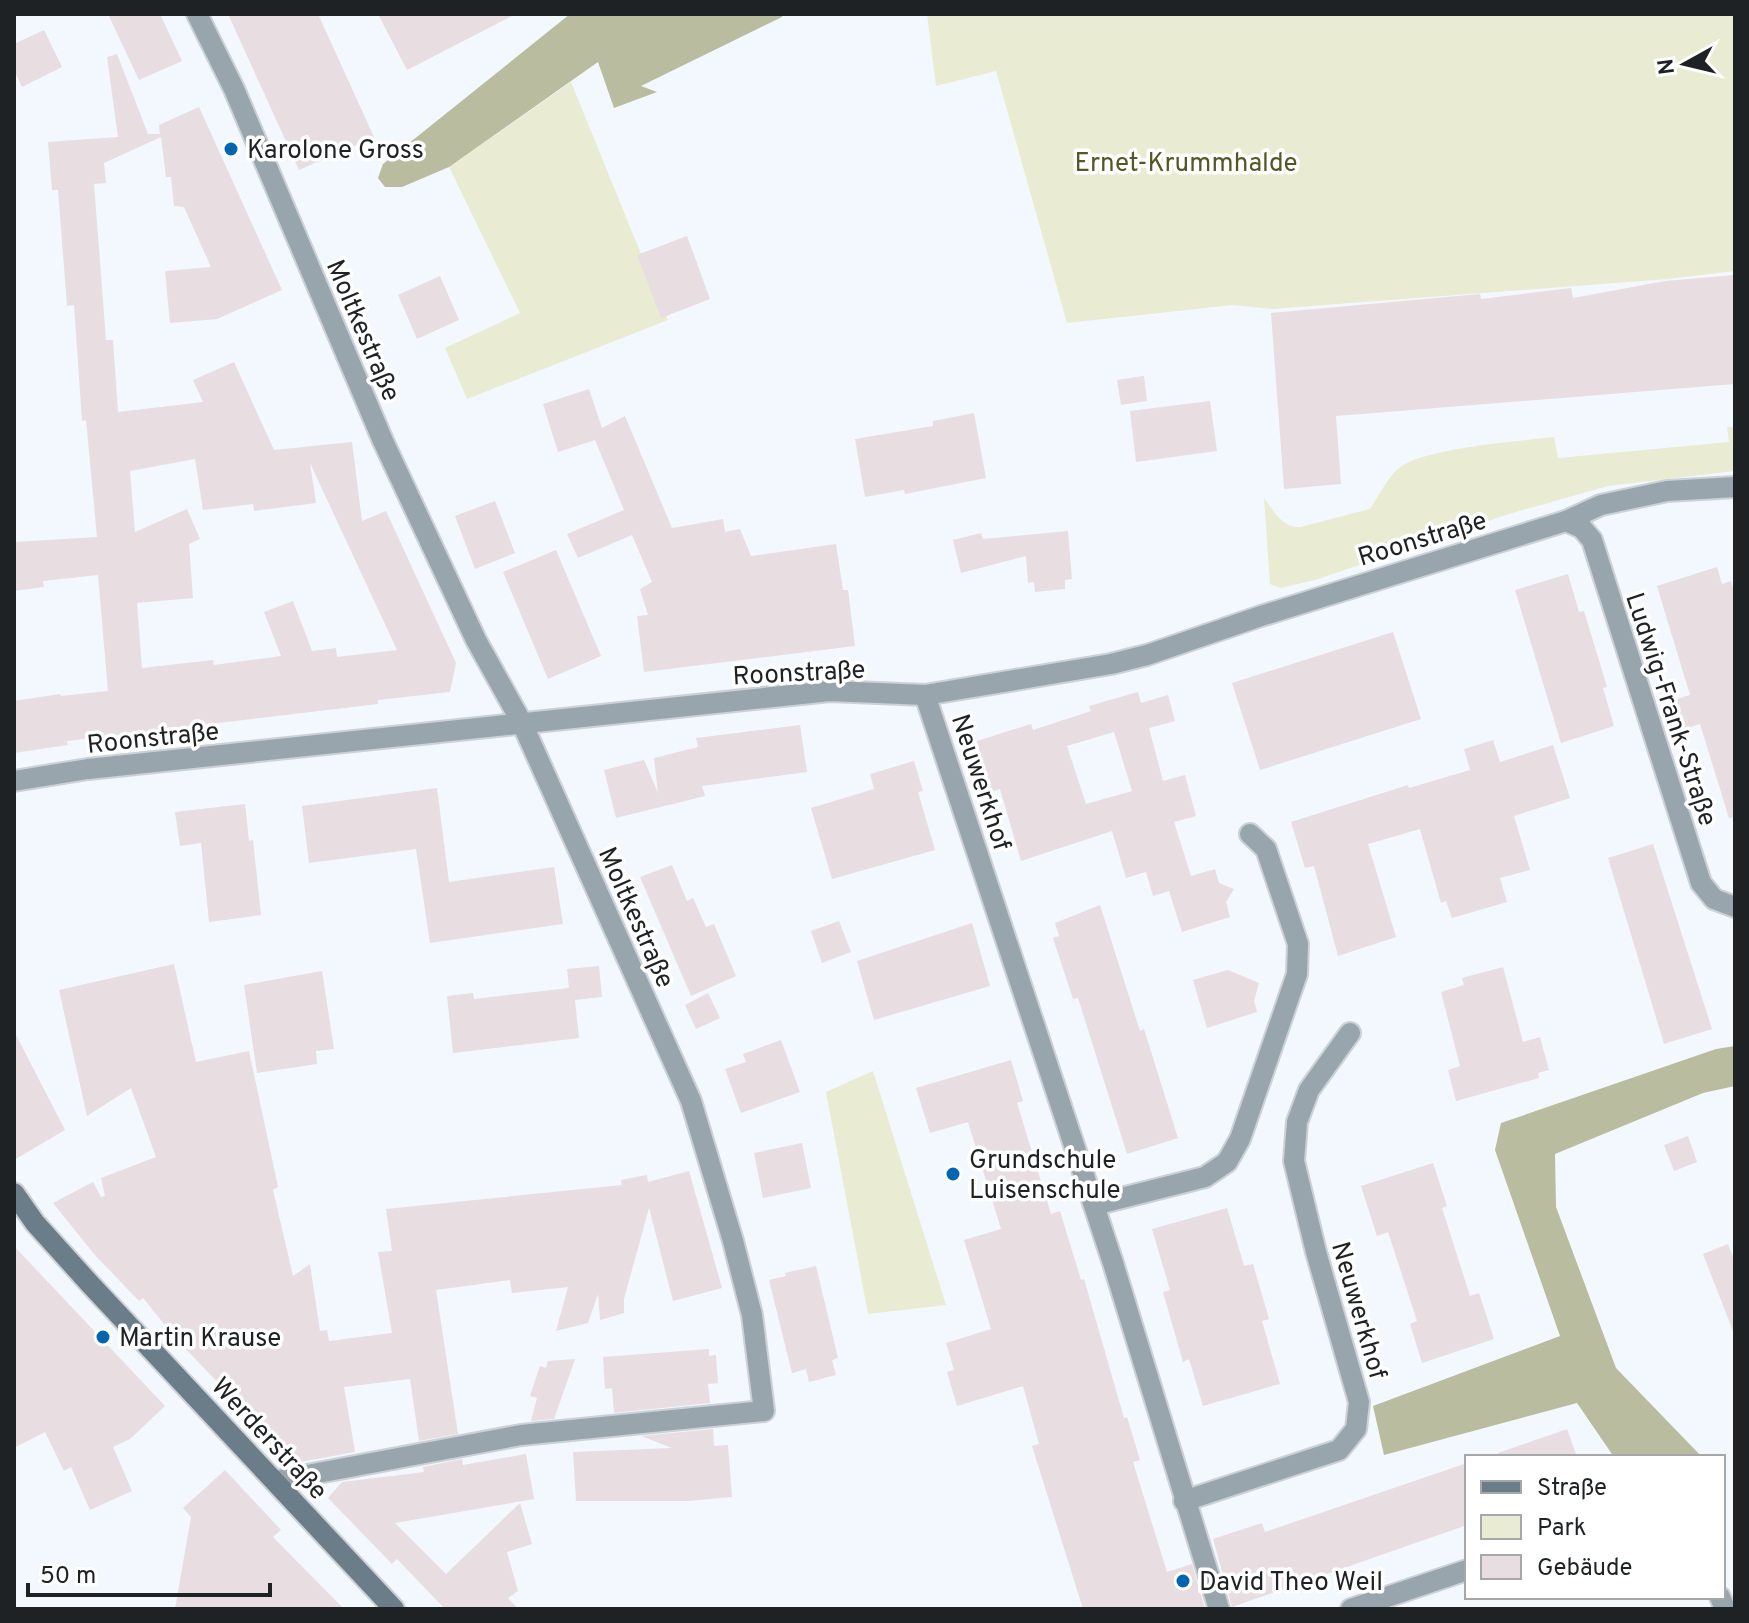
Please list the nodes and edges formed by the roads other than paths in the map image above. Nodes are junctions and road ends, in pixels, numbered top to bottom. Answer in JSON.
{"nodes":[{"id":1,"x":197,"y":14,"type":"edge"},
{"id":2,"x":1735,"y":487,"type":"edge"},
{"id":3,"x":1566,"y":521,"type":"junction"},
{"id":4,"x":925,"y":695,"type":"junction"},
{"id":5,"x":522,"y":723,"type":"junction"},
{"id":6,"x":14,"y":781,"type":"edge"},
{"id":7,"x":1250,"y":834,"type":"dead end"},
{"id":8,"x":1735,"y":907,"type":"edge"},
{"id":9,"x":1350,"y":1033,"type":"dead end"},
{"id":10,"x":14,"y":1193,"type":"edge"},
{"id":11,"x":1094,"y":1205,"type":"junction"},
{"id":12,"x":275,"y":1481,"type":"junction"},
{"id":13,"x":1184,"y":1501,"type":"junction"},
{"id":14,"x":1465,"y":1571,"type":"edge"},
{"id":15,"x":394,"y":1609,"type":"edge"},
{"id":16,"x":1219,"y":1609,"type":"edge"},
{"id":17,"x":1351,"y":1609,"type":"edge"}],
"edges":[{"from":1,"to":5,"type":"street","name":"Moltkestraße"},
{"from":2,"to":3,"type":"street","name":"Roonstraße"},
{"from":3,"to":4,"type":"street","name":"Roonstraße"},
{"from":3,"to":8,"type":"street","name":"Ludwig-Frank-Straße"},
{"from":4,"to":5,"type":"street","name":"Roonstraße"},
{"from":4,"to":11,"type":"street","name":"Neuwerkhof"},
{"from":5,"to":6,"type":"street","name":"Roonstraße"},
{"from":5,"to":12,"type":"street","name":"Moltkestraße"},
{"from":7,"to":11,"type":"street"},
{"from":9,"to":13,"type":"street","name":"Neuwerkhof"},
{"from":10,"to":12,"type":"street","name":"Werderstraße"},
{"from":11,"to":13,"type":"street","name":"Neuwerkhof"},
{"from":12,"to":15,"type":"street","name":"Werderstraße"},
{"from":13,"to":16,"type":"street","name":"Neuwerkhof"},
{"from":14,"to":17,"type":"street"}]}
